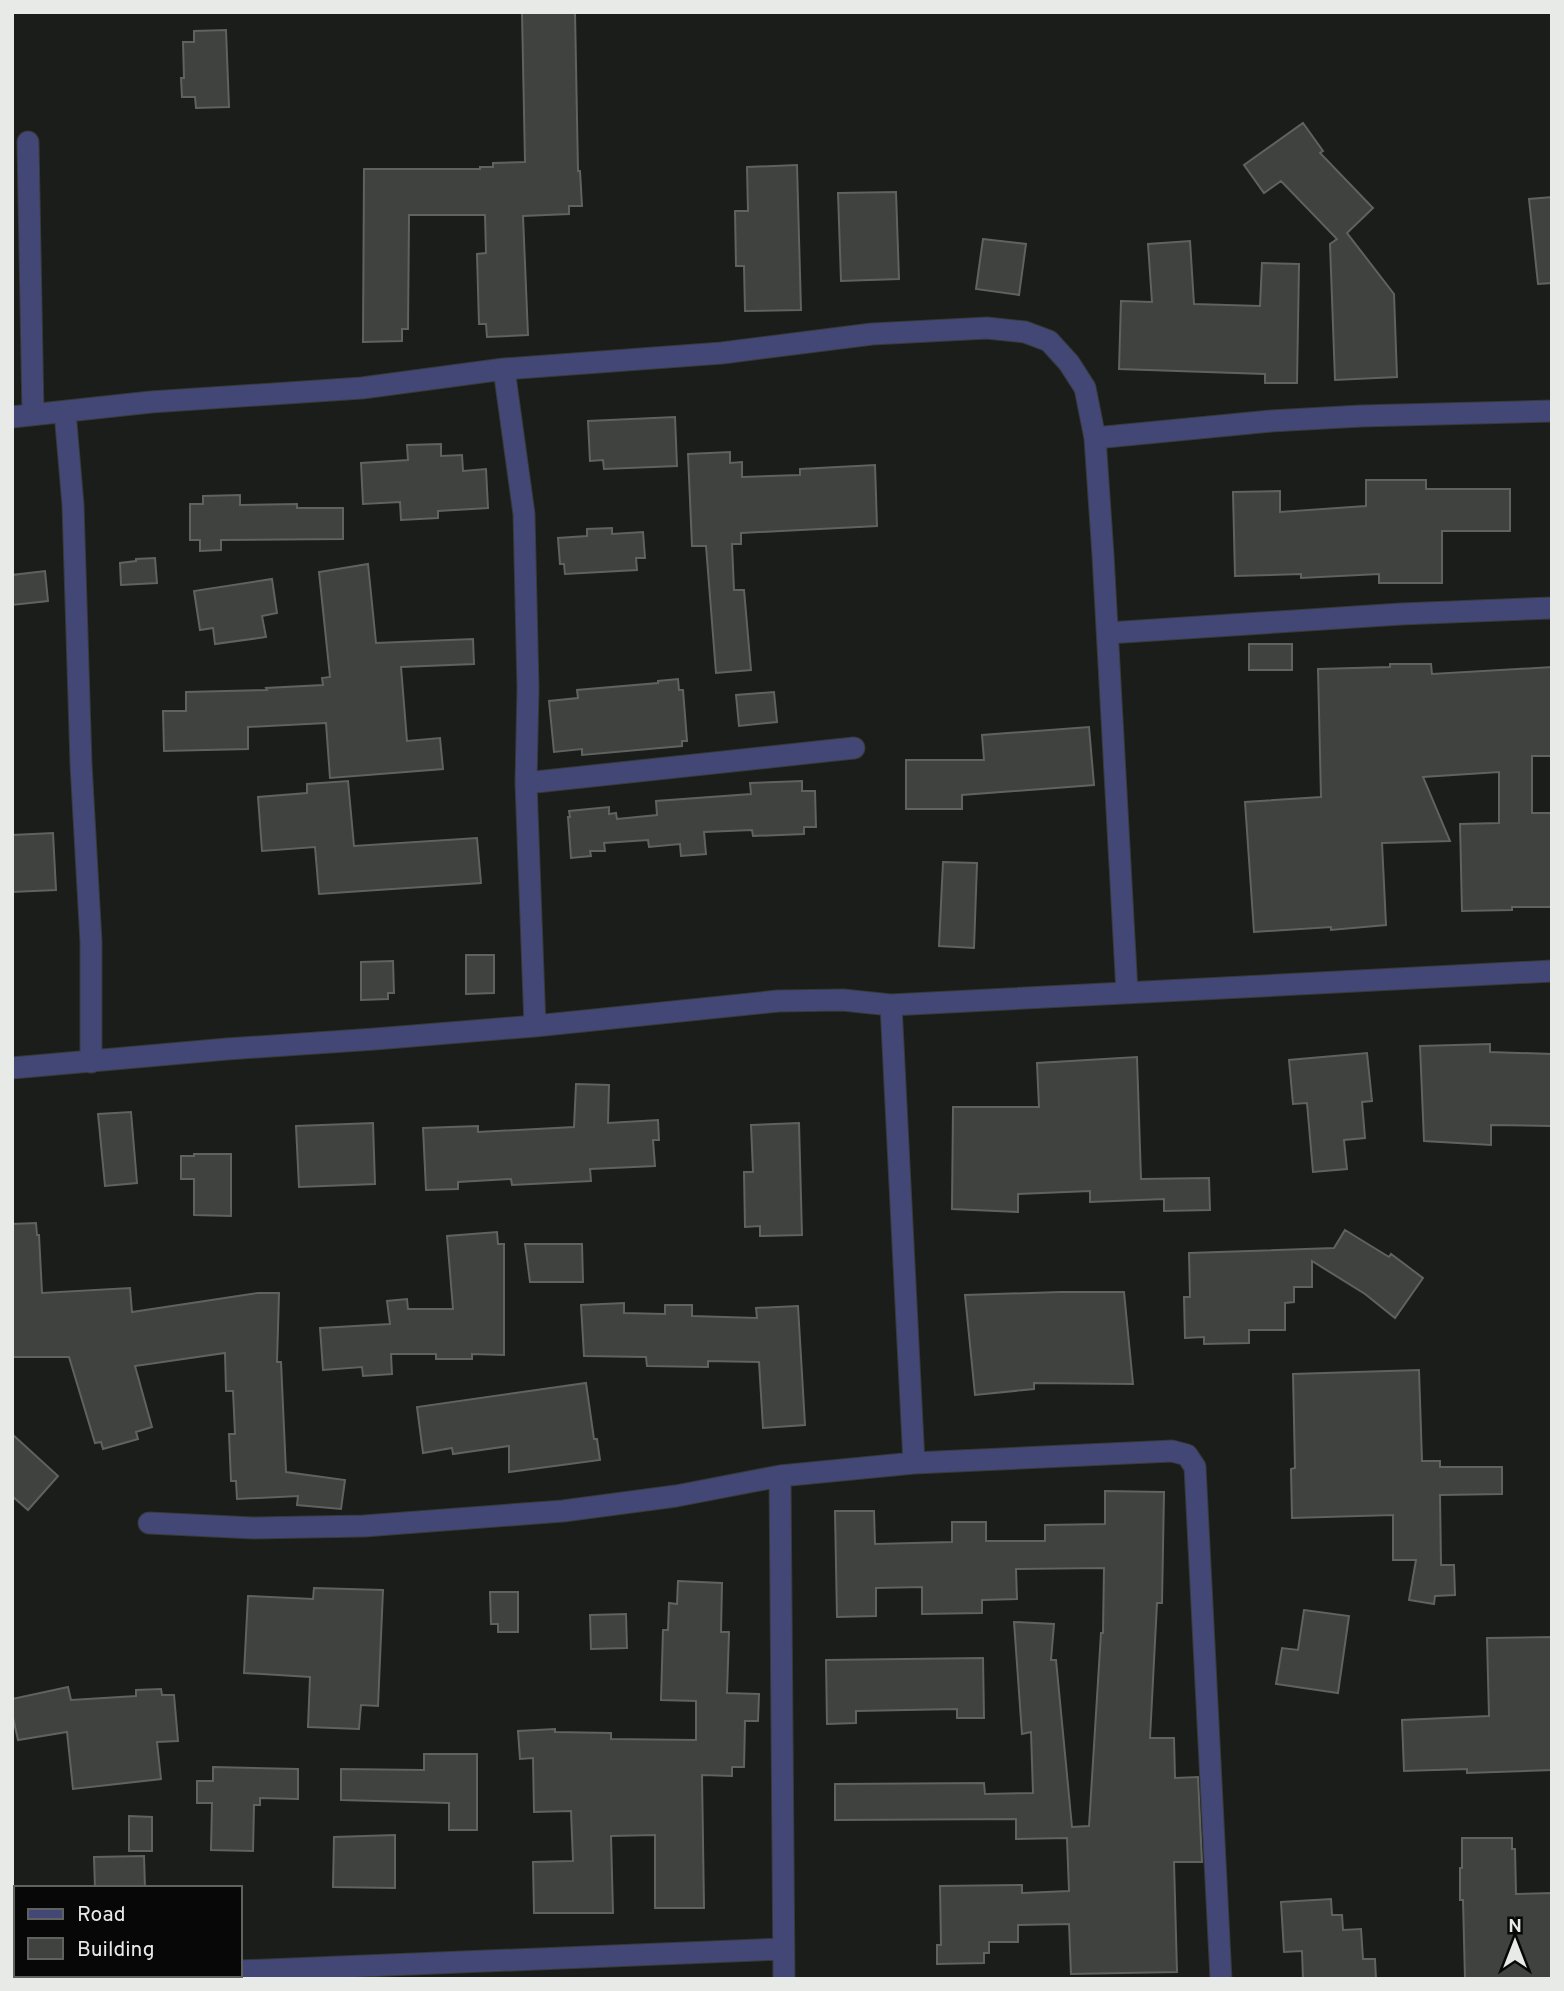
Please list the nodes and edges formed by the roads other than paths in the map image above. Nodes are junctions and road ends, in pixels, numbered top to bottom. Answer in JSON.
{"nodes":[{"id":1,"x":28,"y":142,"type":"dead end"},
{"id":2,"x":504,"y":369,"type":"junction"},
{"id":3,"x":1552,"y":411,"type":"edge"},
{"id":4,"x":65,"y":412,"type":"junction"},
{"id":5,"x":23,"y":416,"type":"edge"},
{"id":6,"x":1095,"y":438,"type":"junction"},
{"id":7,"x":1552,"y":608,"type":"edge"},
{"id":8,"x":1108,"y":633,"type":"junction"},
{"id":9,"x":854,"y":748,"type":"dead end"},
{"id":10,"x":526,"y":783,"type":"junction"},
{"id":11,"x":1552,"y":971,"type":"edge"},
{"id":12,"x":1127,"y":992,"type":"junction"},
{"id":13,"x":891,"y":1005,"type":"junction"},
{"id":14,"x":535,"y":1026,"type":"junction"},
{"id":15,"x":91,"y":1062,"type":"junction"},
{"id":16,"x":12,"y":1068,"type":"edge"},
{"id":17,"x":914,"y":1463,"type":"junction"},
{"id":18,"x":780,"y":1476,"type":"junction"},
{"id":19,"x":149,"y":1523,"type":"dead end"},
{"id":20,"x":783,"y":1949,"type":"junction"},
{"id":21,"x":242,"y":1972,"type":"edge"},
{"id":22,"x":355,"y":1973,"type":"edge"},
{"id":23,"x":122,"y":1977,"type":"edge"},
{"id":24,"x":85,"y":1979,"type":"edge"},
{"id":25,"x":783,"y":1979,"type":"edge"},
{"id":26,"x":1221,"y":1979,"type":"edge"}],
"edges":[{"from":1,"to":5,"type":"street"},
{"from":2,"to":4,"type":"street"},
{"from":2,"to":6,"type":"street"},
{"from":2,"to":10,"type":"street"},
{"from":3,"to":6,"type":"street"},
{"from":4,"to":5,"type":"street"},
{"from":4,"to":15,"type":"street"},
{"from":6,"to":8,"type":"street"},
{"from":7,"to":8,"type":"street"},
{"from":8,"to":12,"type":"street"},
{"from":9,"to":10,"type":"street"},
{"from":10,"to":14,"type":"street"},
{"from":11,"to":12,"type":"street"},
{"from":12,"to":13,"type":"street"},
{"from":13,"to":14,"type":"street"},
{"from":13,"to":17,"type":"street"},
{"from":14,"to":15,"type":"street"},
{"from":15,"to":16,"type":"street"},
{"from":17,"to":18,"type":"street"},
{"from":17,"to":26,"type":"street"},
{"from":18,"to":19,"type":"street"},
{"from":18,"to":20,"type":"street"},
{"from":20,"to":22,"type":"street"},
{"from":20,"to":25,"type":"street"},
{"from":21,"to":22,"type":"street"},
{"from":23,"to":24,"type":"street"}]}
